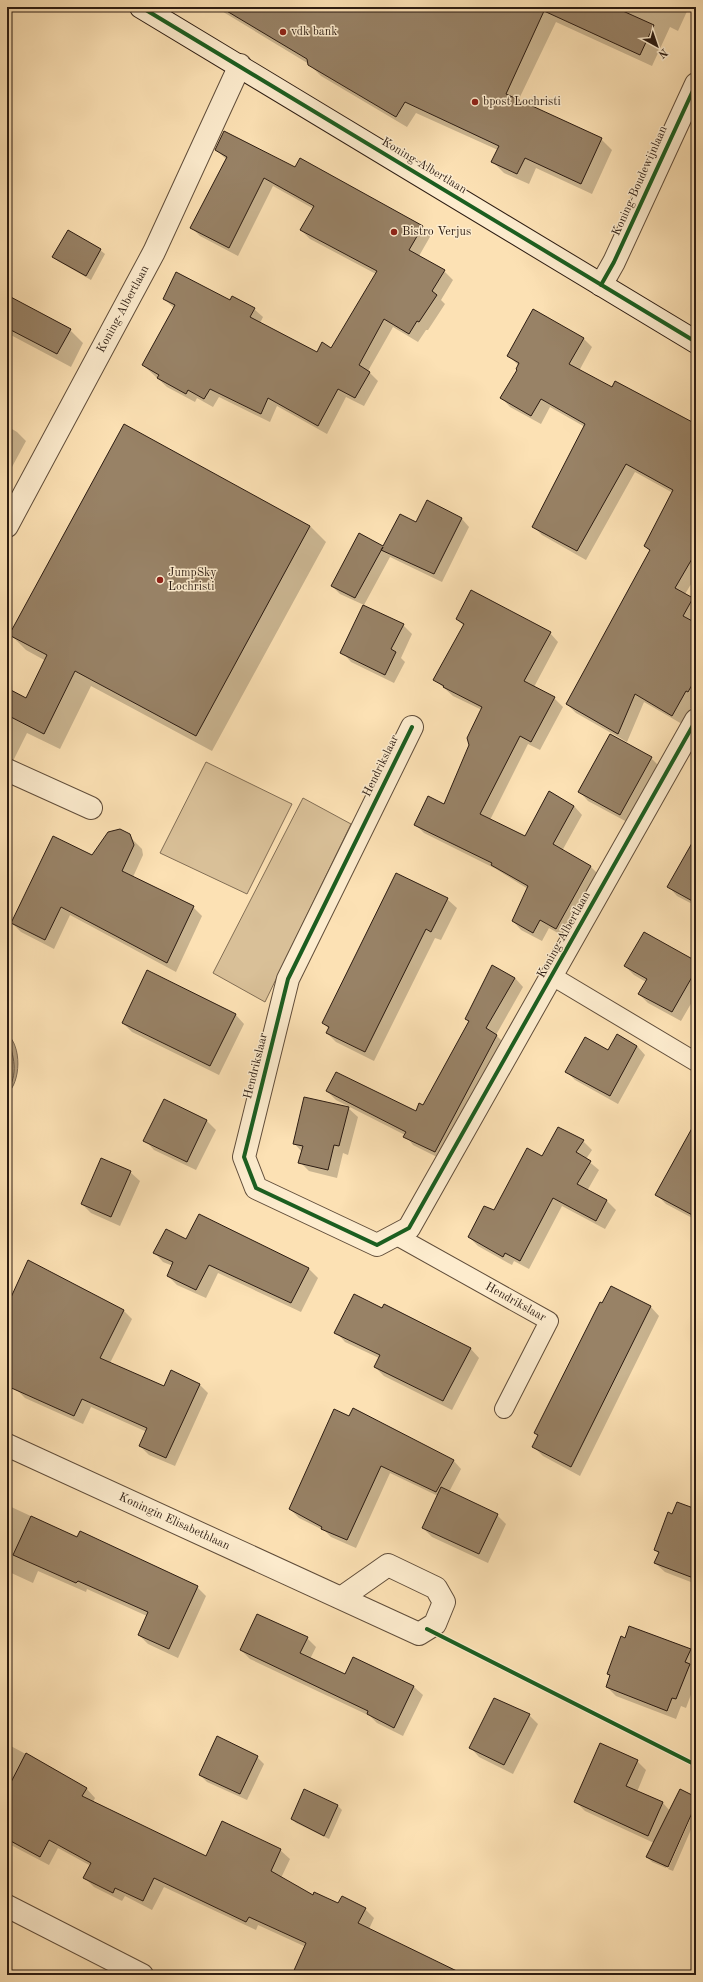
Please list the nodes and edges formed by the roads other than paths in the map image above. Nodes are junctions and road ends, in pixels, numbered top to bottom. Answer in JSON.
{"nodes":[{"id":1,"x":141,"y":7,"type":"edge"},
{"id":2,"x":240,"y":65,"type":"junction"},
{"id":3,"x":696,"y":84,"type":"edge"},
{"id":4,"x":601,"y":285,"type":"junction"},
{"id":5,"x":696,"y":342,"type":"edge"},
{"id":6,"x":7,"y":526,"type":"edge"},
{"id":7,"x":696,"y":720,"type":"edge"},
{"id":8,"x":412,"y":727,"type":"dead end"},
{"id":9,"x":7,"y":770,"type":"edge"},
{"id":10,"x":91,"y":808,"type":"dead end"},
{"id":11,"x":552,"y":976,"type":"junction"},
{"id":12,"x":696,"y":1062,"type":"edge"},
{"id":13,"x":448,"y":1160,"type":"joint"},
{"id":14,"x":394,"y":1235,"type":"junction"},
{"id":15,"x":504,"y":1409,"type":"dead end"},
{"id":16,"x":7,"y":1445,"type":"edge"},
{"id":17,"x":341,"y":1598,"type":"dead end"},
{"id":18,"x":7,"y":1906,"type":"edge"},
{"id":19,"x":142,"y":1975,"type":"edge"}],
"edges":[{"from":1,"to":2,"type":"street","name":"Koning-Albertlaan"},
{"from":2,"to":4,"type":"street","name":"Koning-Albertlaan"},
{"from":2,"to":6,"type":"street","name":"Koning-Albertlaan"},
{"from":3,"to":4,"type":"street","name":"Koning-Boudewijnlaan"},
{"from":4,"to":5,"type":"street","name":"Koning-Albertlaan"},
{"from":7,"to":11,"type":"street","name":"Koning-Albertlaan"},
{"from":8,"to":14,"type":"street","name":"Hendrikslaar"},
{"from":9,"to":10,"type":"street"},
{"from":11,"to":12,"type":"lane","name":"Koning-Albertlaan"},
{"from":11,"to":13,"type":"street","name":"Koning-Albertlaan"},
{"from":13,"to":14,"type":"street","name":"Hendrikslaar"},
{"from":14,"to":15,"type":"lane","name":"Hendrikslaar"},
{"from":16,"to":17,"type":"street","name":"Koningin Elisabethlaan"},
{"from":18,"to":19,"type":"street"}]}
